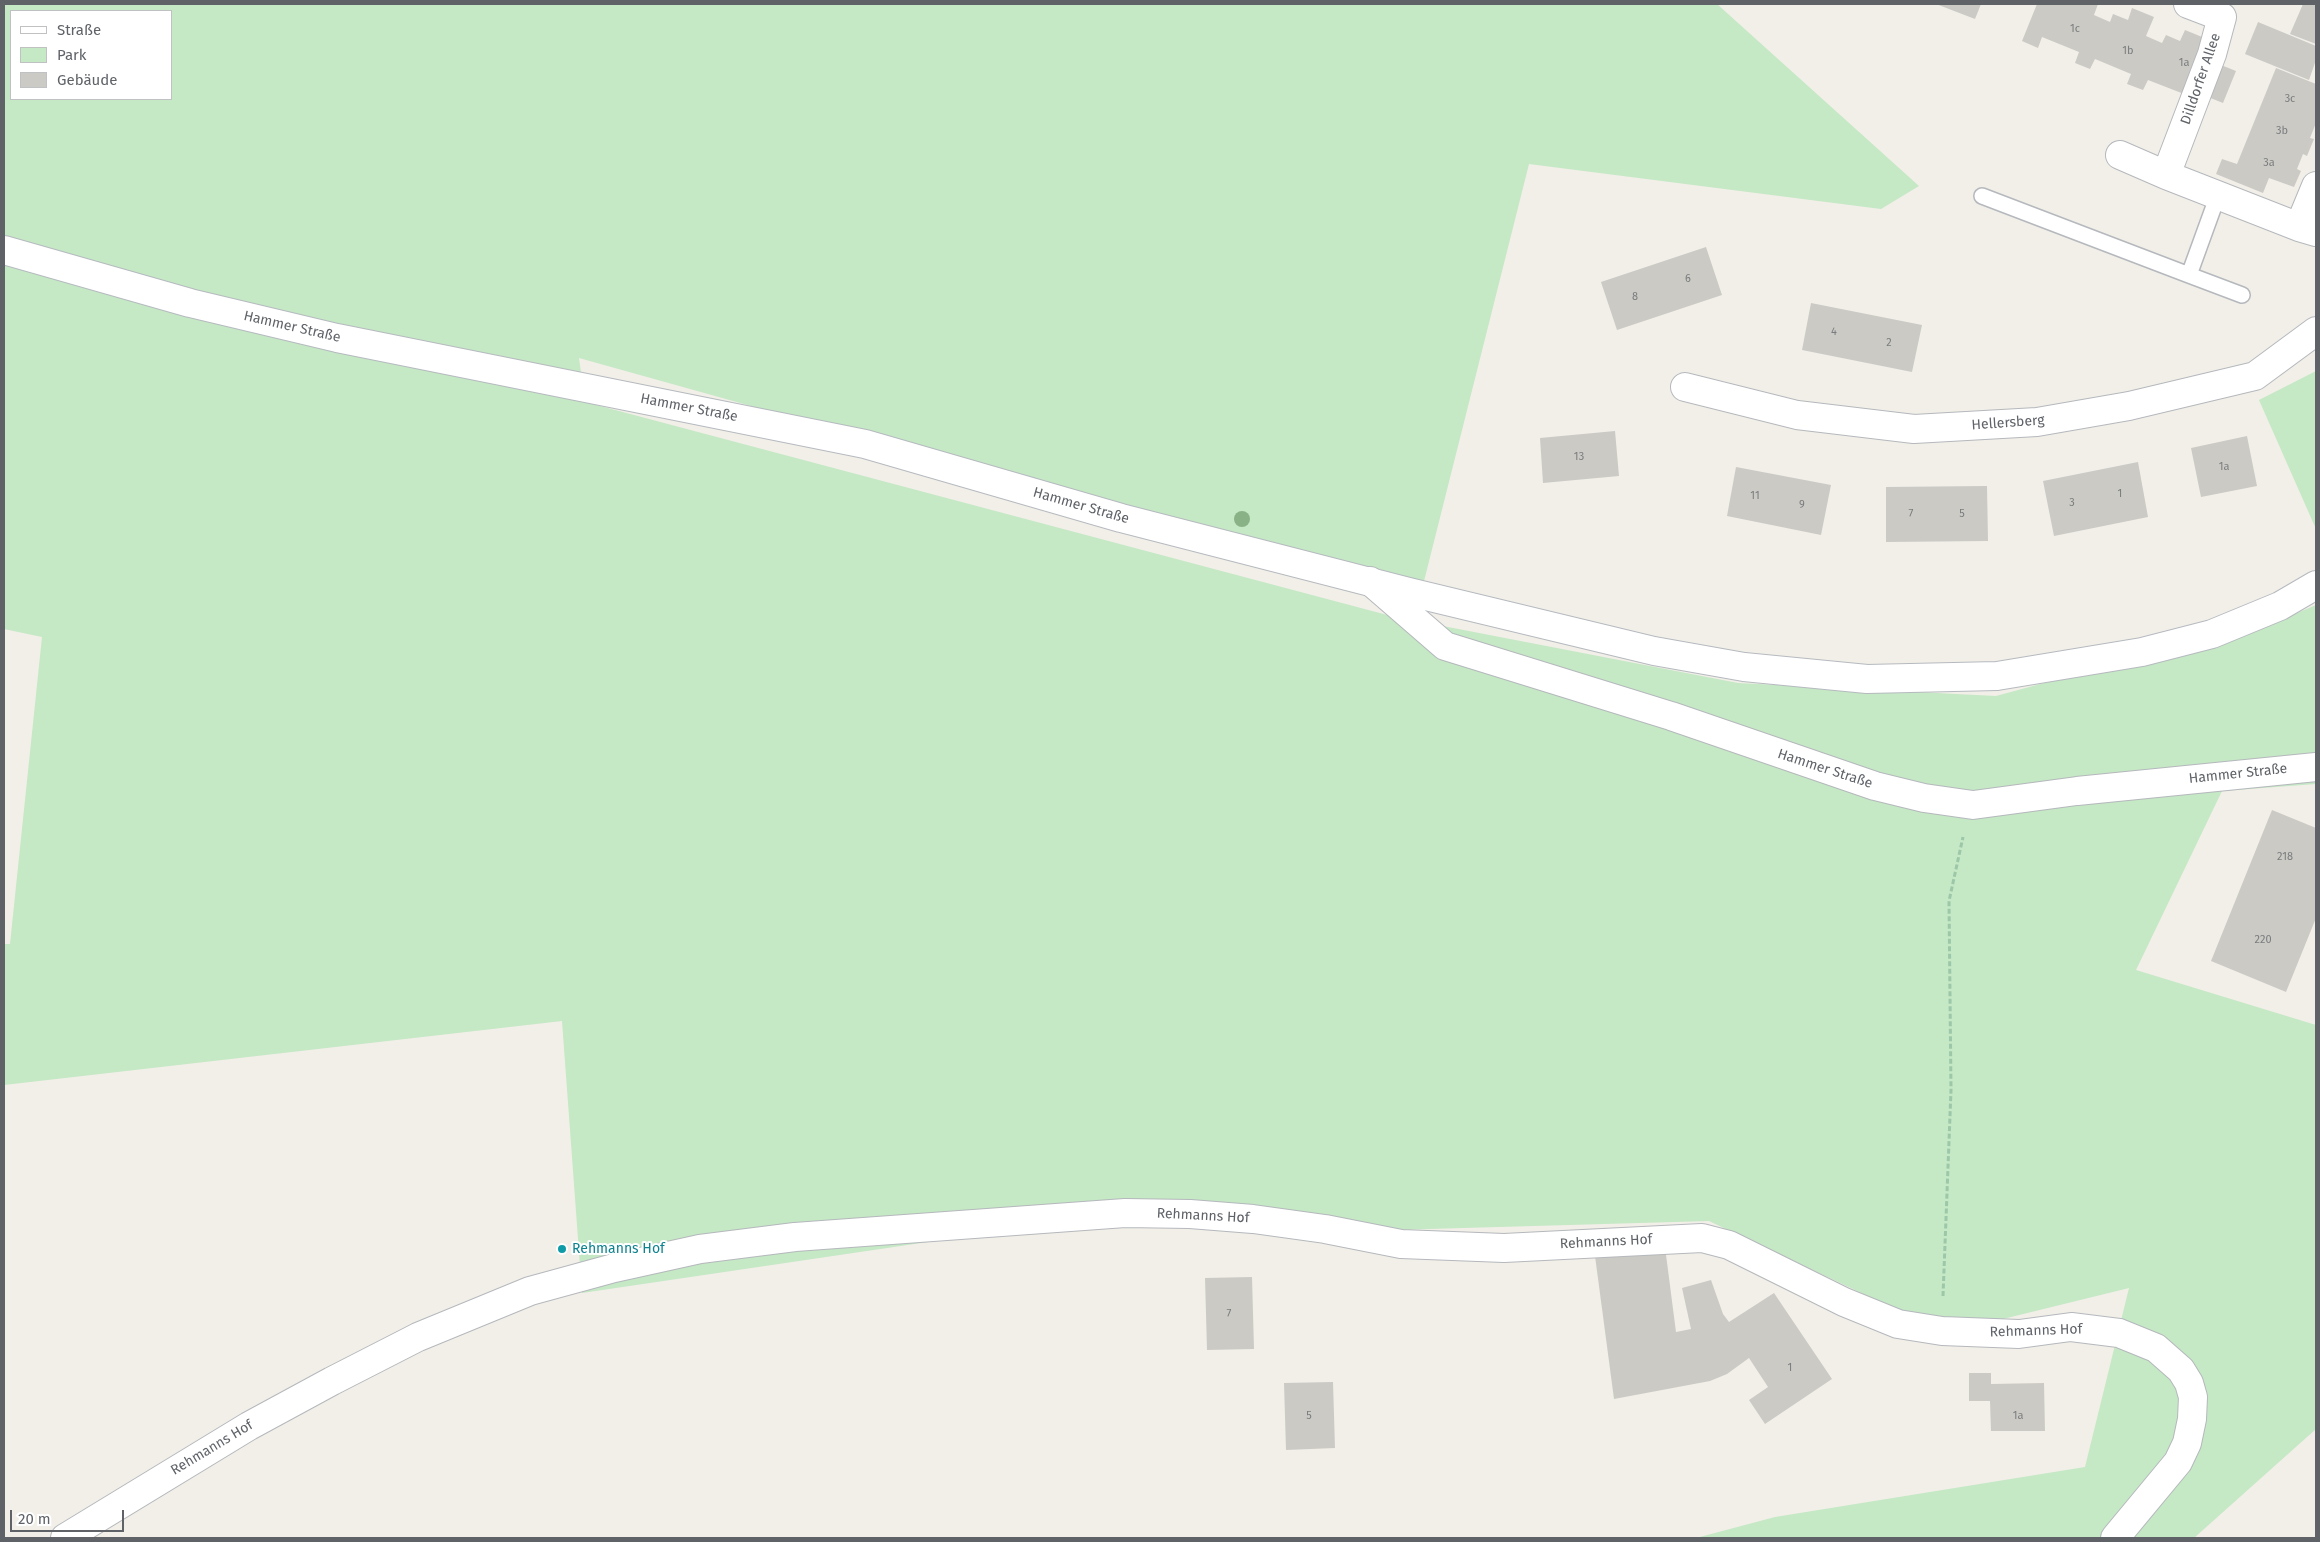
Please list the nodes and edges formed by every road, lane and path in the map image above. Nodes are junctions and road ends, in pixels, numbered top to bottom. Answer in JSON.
{"nodes":[{"id":1,"x":2188,"y":4,"type":"edge"},
{"id":2,"x":2120,"y":156,"type":"dead end"},
{"id":3,"x":2166,"y":175,"type":"junction"},
{"id":4,"x":2316,"y":186,"type":"edge"},
{"id":5,"x":2218,"y":195,"type":"junction"},
{"id":6,"x":1982,"y":196,"type":"dead end"},
{"id":7,"x":2308,"y":230,"type":"edge"},
{"id":8,"x":4,"y":250,"type":"edge"},
{"id":9,"x":2189,"y":275,"type":"junction"},
{"id":10,"x":2242,"y":295,"type":"dead end"},
{"id":11,"x":2316,"y":331,"type":"edge"},
{"id":12,"x":1685,"y":387,"type":"dead end"},
{"id":13,"x":1370,"y":582,"type":"junction"},
{"id":14,"x":2316,"y":585,"type":"edge"},
{"id":15,"x":2316,"y":767,"type":"edge"},
{"id":16,"x":1973,"y":805,"type":"junction"},
{"id":17,"x":1942,"y":1332,"type":"junction"},
{"id":18,"x":64,"y":1538,"type":"edge"},
{"id":19,"x":2115,"y":1538,"type":"edge"}],
"edges":[{"from":1,"to":3,"type":"street","name":"Dilldorfer Allee"},
{"from":2,"to":3,"type":"street"},
{"from":3,"to":5,"type":"street"},
{"from":4,"to":7,"type":"street"},
{"from":5,"to":7,"type":"street"},
{"from":5,"to":9,"type":"lane"},
{"from":6,"to":9,"type":"lane"},
{"from":8,"to":13,"type":"street","name":"Hammer Straße"},
{"from":9,"to":10,"type":"lane"},
{"from":11,"to":12,"type":"street","name":"Hellersberg"},
{"from":13,"to":14,"type":"street","name":"Hammer Straße"},
{"from":13,"to":16,"type":"street","name":"Hammer Straße"},
{"from":15,"to":16,"type":"street","name":"Hammer Straße"},
{"from":16,"to":17,"type":"path"},
{"from":17,"to":18,"type":"street","name":"Rehmanns Hof"},
{"from":17,"to":19,"type":"street","name":"Rehmanns Hof"}]}
